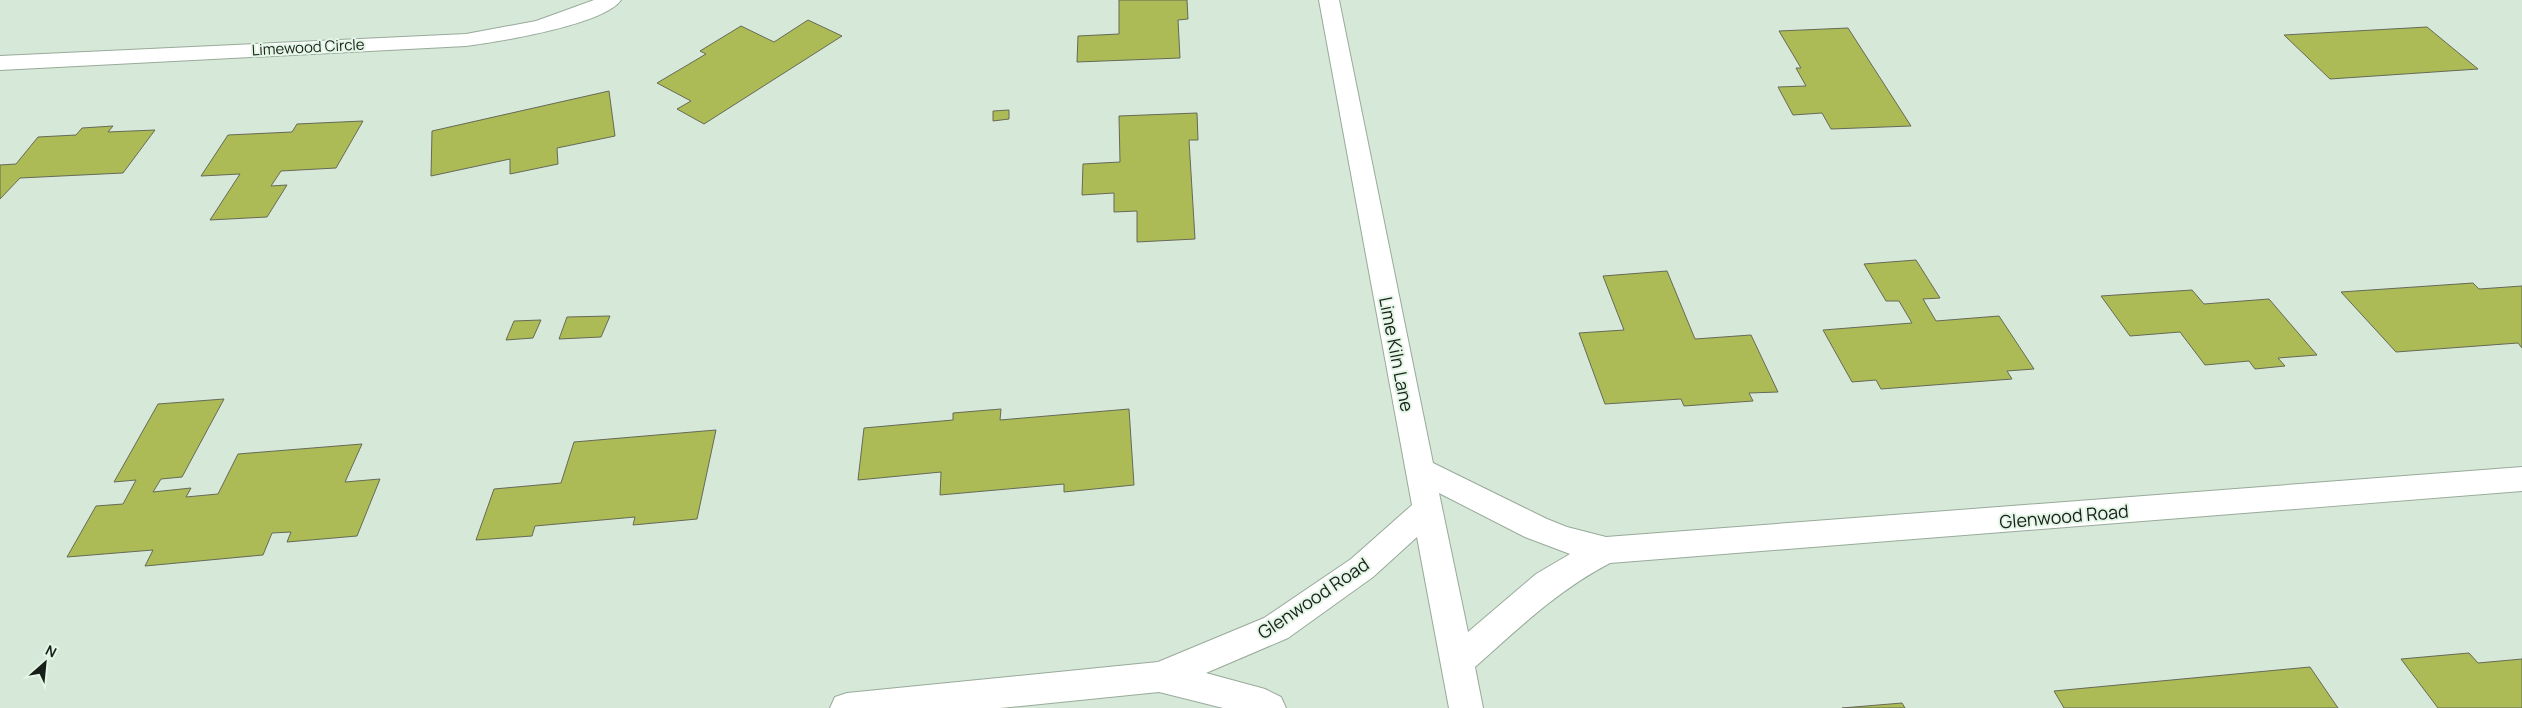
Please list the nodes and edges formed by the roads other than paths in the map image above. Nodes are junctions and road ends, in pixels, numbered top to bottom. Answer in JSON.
{"nodes":[{"id":1,"x":610,"y":0,"type":"edge"},
{"id":2,"x":1329,"y":0,"type":"edge"},
{"id":3,"x":0,"y":63,"type":"edge"},
{"id":4,"x":1419,"y":469,"type":"junction"},
{"id":5,"x":2522,"y":479,"type":"edge"},
{"id":6,"x":1427,"y":510,"type":"junction"},
{"id":7,"x":1606,"y":550,"type":"junction"},
{"id":8,"x":1457,"y":662,"type":"junction"},
{"id":9,"x":1159,"y":677,"type":"junction"},
{"id":10,"x":847,"y":708,"type":"edge"},
{"id":11,"x":1269,"y":708,"type":"edge"},
{"id":12,"x":1466,"y":708,"type":"edge"}],
"edges":[{"from":1,"to":3,"type":"street","name":"Limewood Circle"},
{"from":2,"to":4,"type":"street","name":"Lime Kiln Lane"},
{"from":4,"to":6,"type":"street","name":"Lime Kiln Lane"},
{"from":4,"to":7,"type":"street","name":"Glenwood Road"},
{"from":5,"to":7,"type":"street","name":"Glenwood Road"},
{"from":6,"to":8,"type":"street","name":"Lime Kiln Lane"},
{"from":6,"to":9,"type":"street","name":"Glenwood Road"},
{"from":7,"to":8,"type":"street","name":"Glenwood Road"},
{"from":8,"to":12,"type":"street","name":"Lime Kiln Lane"},
{"from":9,"to":10,"type":"street","name":"Glenwood Road"},
{"from":9,"to":11,"type":"street","name":"Glenwood Road"}]}
